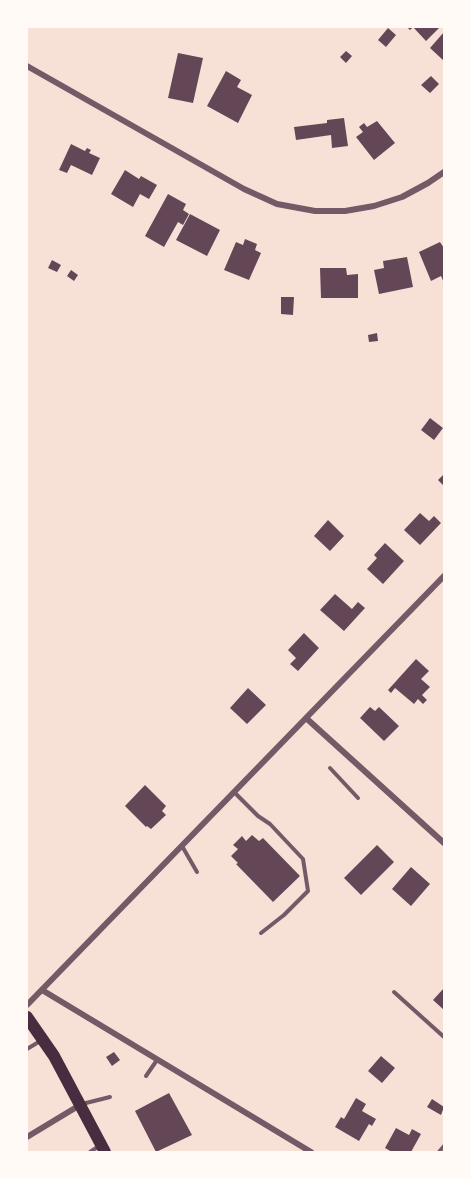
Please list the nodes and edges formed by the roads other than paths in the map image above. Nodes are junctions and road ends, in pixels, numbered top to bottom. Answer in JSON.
{"nodes":[{"id":1,"x":27,"y":66,"type":"edge"},
{"id":2,"x":444,"y":172,"type":"edge"},
{"id":3,"x":444,"y":576,"type":"edge"},
{"id":4,"x":306,"y":718,"type":"junction"},
{"id":5,"x":330,"y":768,"type":"dead end"},
{"id":6,"x":234,"y":792,"type":"junction"},
{"id":7,"x":358,"y":798,"type":"dead end"},
{"id":8,"x":444,"y":843,"type":"edge"},
{"id":9,"x":182,"y":846,"type":"junction"},
{"id":10,"x":197,"y":872,"type":"dead end"},
{"id":11,"x":261,"y":933,"type":"dead end"},
{"id":12,"x":42,"y":990,"type":"junction"},
{"id":13,"x":394,"y":992,"type":"dead end"},
{"id":14,"x":27,"y":1005,"type":"edge"},
{"id":15,"x":27,"y":1017,"type":"edge"},
{"id":16,"x":444,"y":1037,"type":"edge"},
{"id":17,"x":43,"y":1040,"type":"junction"},
{"id":18,"x":27,"y":1049,"type":"edge"},
{"id":19,"x":158,"y":1059,"type":"junction"},
{"id":20,"x":146,"y":1076,"type":"dead end"},
{"id":21,"x":110,"y":1097,"type":"dead end"},
{"id":22,"x":81,"y":1104,"type":"junction"},
{"id":23,"x":27,"y":1137,"type":"edge"},
{"id":24,"x":444,"y":1146,"type":"edge"},
{"id":25,"x":103,"y":1148,"type":"edge"},
{"id":26,"x":90,"y":1152,"type":"edge"},
{"id":27,"x":311,"y":1152,"type":"edge"},
{"id":28,"x":439,"y":1152,"type":"edge"}],
"edges":[{"from":1,"to":2,"type":"street"},
{"from":3,"to":4,"type":"street"},
{"from":4,"to":6,"type":"street"},
{"from":4,"to":8,"type":"street"},
{"from":5,"to":7,"type":"lane"},
{"from":6,"to":9,"type":"street"},
{"from":6,"to":11,"type":"lane"},
{"from":9,"to":10,"type":"lane"},
{"from":9,"to":12,"type":"street"},
{"from":12,"to":14,"type":"street"},
{"from":12,"to":19,"type":"street"},
{"from":13,"to":16,"type":"lane"},
{"from":15,"to":17,"type":"main road"},
{"from":17,"to":18,"type":"lane"},
{"from":17,"to":22,"type":"main road"},
{"from":19,"to":20,"type":"lane"},
{"from":19,"to":27,"type":"street"},
{"from":21,"to":22,"type":"lane"},
{"from":22,"to":23,"type":"street"},
{"from":22,"to":25,"type":"main road"},
{"from":24,"to":28,"type":"lane"},
{"from":25,"to":26,"type":"lane"}]}
